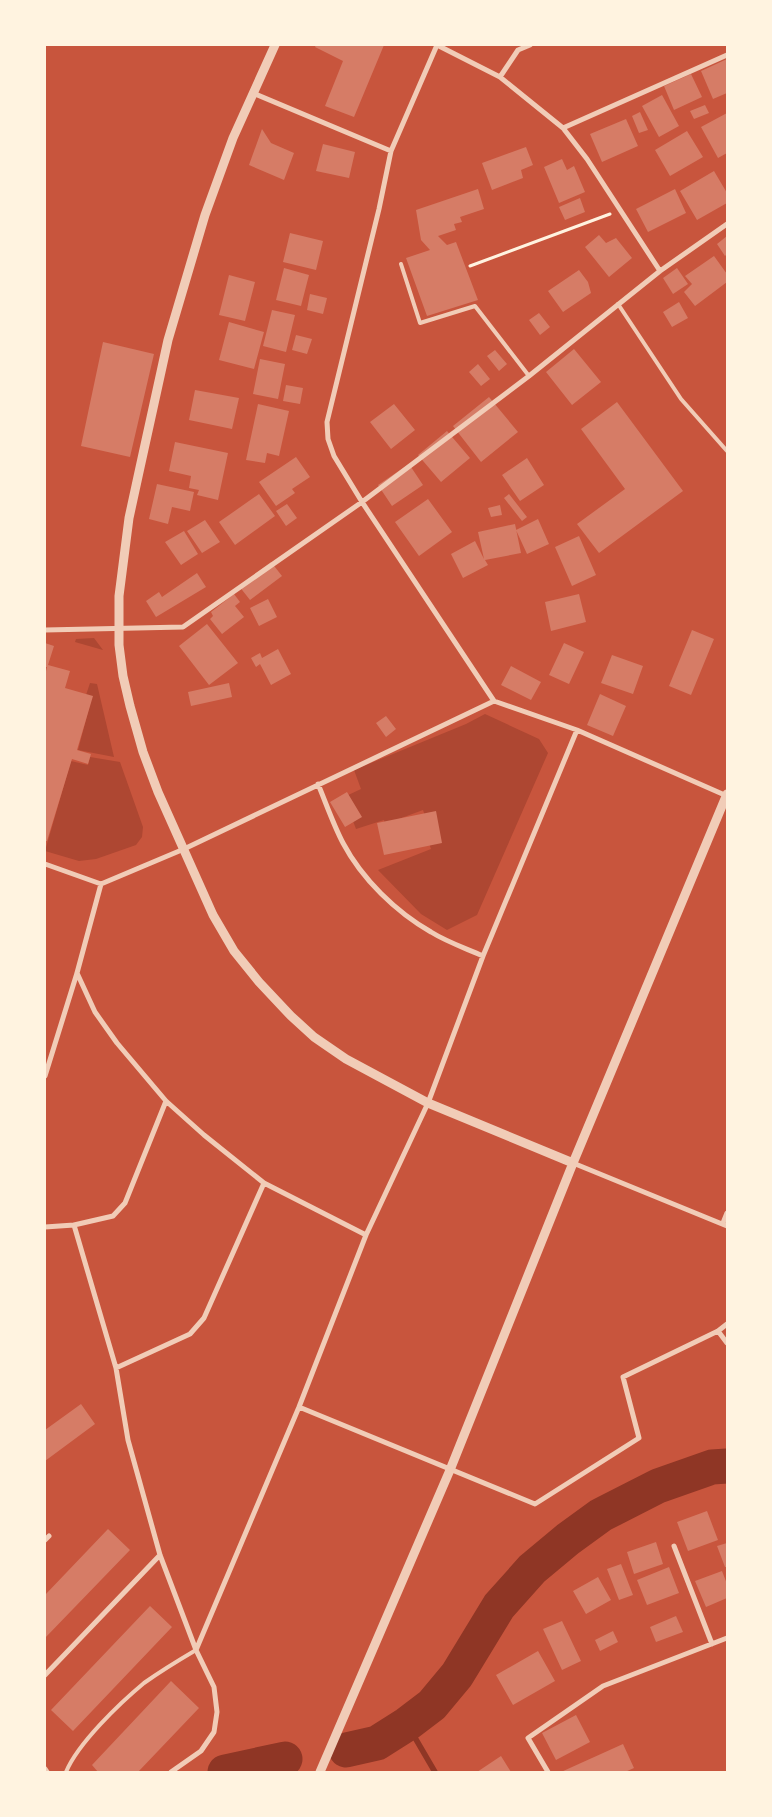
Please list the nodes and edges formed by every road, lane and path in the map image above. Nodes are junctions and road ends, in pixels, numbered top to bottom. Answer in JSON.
{"nodes":[{"id":1,"x":275,"y":45,"type":"edge"},
{"id":2,"x":437,"y":45,"type":"edge"},
{"id":3,"x":530,"y":45,"type":"edge"},
{"id":4,"x":727,"y":55,"type":"edge"},
{"id":5,"x":500,"y":77,"type":"junction"},
{"id":6,"x":253,"y":93,"type":"junction"},
{"id":7,"x":564,"y":128,"type":"junction"},
{"id":8,"x":391,"y":151,"type":"junction"},
{"id":9,"x":620,"y":211,"type":"junction"},
{"id":10,"x":727,"y":224,"type":"edge"},
{"id":11,"x":401,"y":264,"type":"dead end"},
{"id":12,"x":470,"y":266,"type":"dead end"},
{"id":13,"x":660,"y":271,"type":"junction"},
{"id":14,"x":618,"y":304,"type":"junction"},
{"id":15,"x":529,"y":376,"type":"junction"},
{"id":16,"x":727,"y":451,"type":"edge"},
{"id":17,"x":362,"y":502,"type":"junction"},
{"id":18,"x":118,"y":629,"type":"junction"},
{"id":19,"x":45,"y":630,"type":"edge"},
{"id":20,"x":494,"y":701,"type":"junction"},
{"id":21,"x":577,"y":730,"type":"junction"},
{"id":22,"x":318,"y":784,"type":"junction"},
{"id":23,"x":727,"y":795,"type":"edge"},
{"id":24,"x":184,"y":849,"type":"junction"},
{"id":25,"x":45,"y":864,"type":"edge"},
{"id":26,"x":101,"y":884,"type":"junction"},
{"id":27,"x":483,"y":956,"type":"junction"},
{"id":28,"x":76,"y":973,"type":"junction"},
{"id":29,"x":45,"y":1076,"type":"edge"},
{"id":30,"x":166,"y":1101,"type":"junction"},
{"id":31,"x":428,"y":1103,"type":"junction"},
{"id":32,"x":573,"y":1163,"type":"junction"},
{"id":33,"x":264,"y":1183,"type":"junction"},
{"id":34,"x":727,"y":1213,"type":"edge"},
{"id":35,"x":725,"y":1224,"type":"edge"},
{"id":36,"x":74,"y":1225,"type":"junction"},
{"id":37,"x":45,"y":1227,"type":"edge"},
{"id":38,"x":366,"y":1235,"type":"junction"},
{"id":39,"x":727,"y":1324,"type":"edge"},
{"id":40,"x":718,"y":1331,"type":"junction"},
{"id":41,"x":727,"y":1343,"type":"edge"},
{"id":42,"x":116,"y":1368,"type":"junction"},
{"id":43,"x":299,"y":1407,"type":"junction"},
{"id":44,"x":450,"y":1470,"type":"junction"},
{"id":45,"x":674,"y":1546,"type":"dead end"},
{"id":46,"x":160,"y":1555,"type":"junction"},
{"id":47,"x":727,"y":1638,"type":"edge"},
{"id":48,"x":712,"y":1644,"type":"junction"},
{"id":49,"x":196,"y":1650,"type":"junction"},
{"id":50,"x":45,"y":1675,"type":"edge"},
{"id":51,"x":66,"y":1772,"type":"edge"},
{"id":52,"x":171,"y":1772,"type":"edge"},
{"id":53,"x":320,"y":1772,"type":"edge"},
{"id":54,"x":548,"y":1772,"type":"edge"}],
"edges":[{"from":1,"to":6,"type":"street"},
{"from":2,"to":5,"type":"street"},
{"from":2,"to":8,"type":"street"},
{"from":3,"to":5,"type":"street"},
{"from":4,"to":7,"type":"street"},
{"from":5,"to":7,"type":"street"},
{"from":6,"to":8,"type":"street"},
{"from":6,"to":18,"type":"street"},
{"from":7,"to":9,"type":"street"},
{"from":8,"to":17,"type":"street"},
{"from":9,"to":12,"type":"path"},
{"from":9,"to":13,"type":"street"},
{"from":10,"to":13,"type":"street"},
{"from":11,"to":15,"type":"lane"},
{"from":13,"to":14,"type":"street"},
{"from":14,"to":15,"type":"street"},
{"from":14,"to":16,"type":"lane"},
{"from":15,"to":17,"type":"street"},
{"from":17,"to":18,"type":"street"},
{"from":17,"to":20,"type":"street"},
{"from":18,"to":19,"type":"street"},
{"from":18,"to":24,"type":"street"},
{"from":20,"to":21,"type":"street"},
{"from":20,"to":22,"type":"street"},
{"from":21,"to":23,"type":"street"},
{"from":21,"to":27,"type":"street"},
{"from":22,"to":24,"type":"street"},
{"from":22,"to":27,"type":"street"},
{"from":23,"to":32,"type":"street"},
{"from":24,"to":26,"type":"street"},
{"from":24,"to":31,"type":"street"},
{"from":25,"to":26,"type":"street"},
{"from":26,"to":28,"type":"street"},
{"from":27,"to":31,"type":"street"},
{"from":28,"to":29,"type":"street"},
{"from":28,"to":30,"type":"street"},
{"from":30,"to":33,"type":"street"},
{"from":30,"to":36,"type":"street"},
{"from":31,"to":32,"type":"street"},
{"from":31,"to":38,"type":"street"},
{"from":32,"to":35,"type":"street"},
{"from":32,"to":44,"type":"street"},
{"from":33,"to":38,"type":"street"},
{"from":33,"to":42,"type":"street"},
{"from":34,"to":35,"type":"street"},
{"from":36,"to":37,"type":"street"},
{"from":36,"to":42,"type":"street"},
{"from":38,"to":43,"type":"street"},
{"from":39,"to":40,"type":"street"},
{"from":40,"to":41,"type":"street"},
{"from":40,"to":44,"type":"street"},
{"from":42,"to":46,"type":"street"},
{"from":43,"to":44,"type":"street"},
{"from":43,"to":49,"type":"street"},
{"from":44,"to":53,"type":"street"},
{"from":45,"to":48,"type":"street"},
{"from":46,"to":49,"type":"street"},
{"from":46,"to":50,"type":"street"},
{"from":47,"to":48,"type":"street"},
{"from":48,"to":54,"type":"street"},
{"from":49,"to":51,"type":"lane"},
{"from":49,"to":52,"type":"street"}]}
